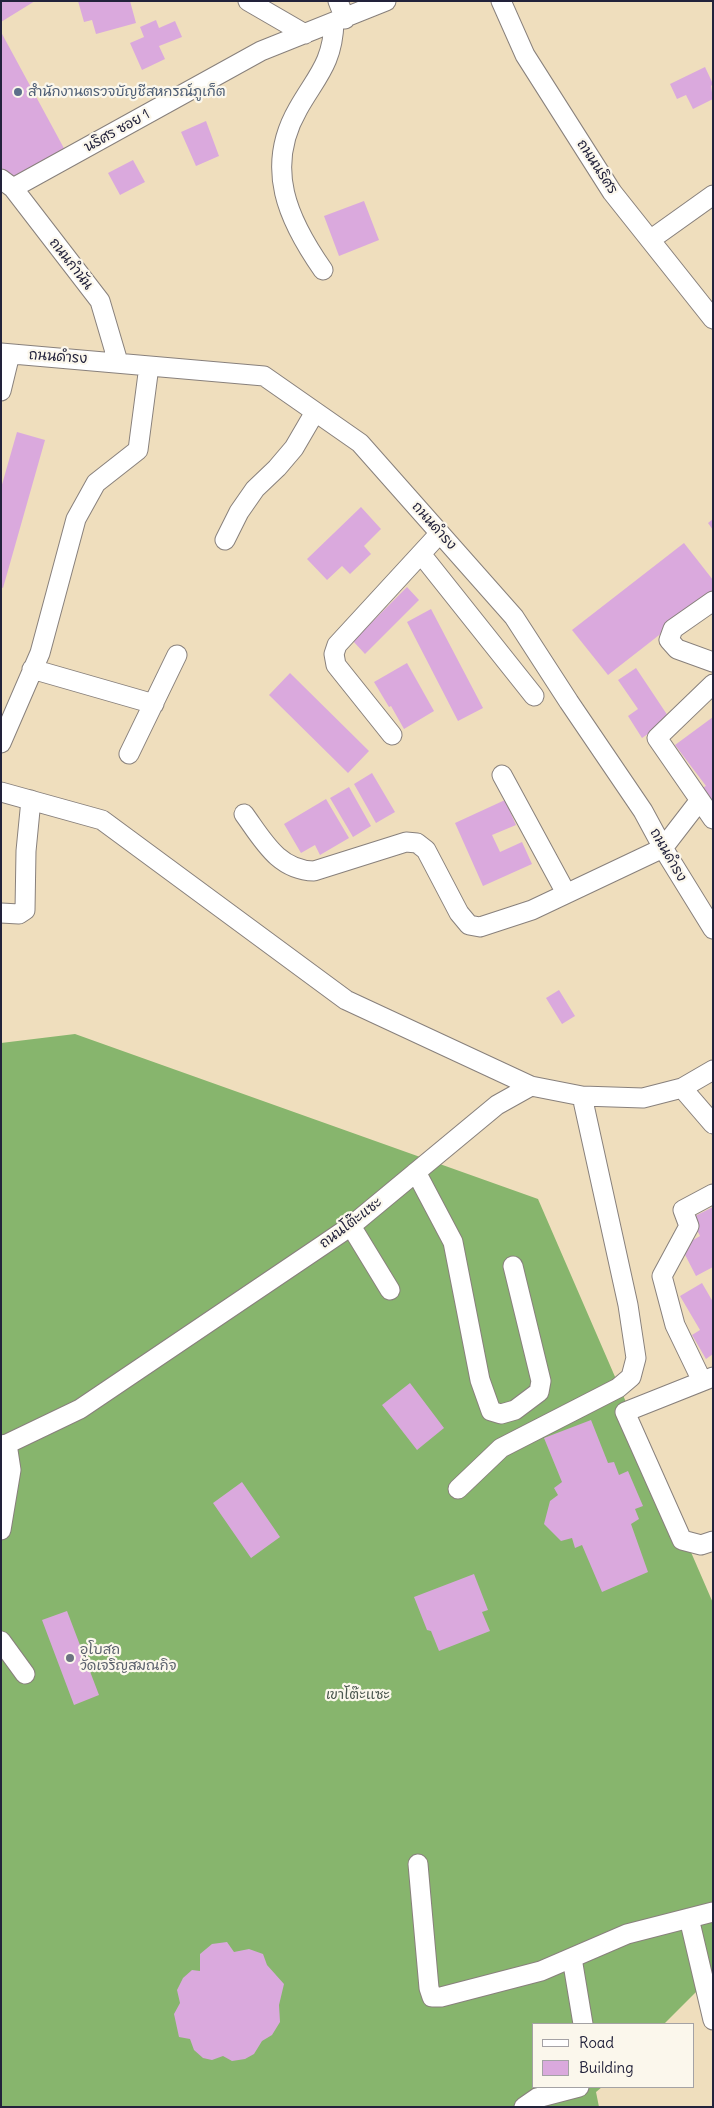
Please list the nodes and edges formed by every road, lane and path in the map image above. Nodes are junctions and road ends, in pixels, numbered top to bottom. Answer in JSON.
{"nodes":[{"id":1,"x":248,"y":1,"type":"edge"},
{"id":2,"x":386,"y":1,"type":"edge"},
{"id":3,"x":501,"y":1,"type":"edge"},
{"id":4,"x":339,"y":14,"type":"edge"},
{"id":5,"x":305,"y":34,"type":"junction"},
{"id":6,"x":7,"y":184,"type":"edge"},
{"id":7,"x":713,"y":195,"type":"edge"},
{"id":8,"x":650,"y":240,"type":"junction"},
{"id":9,"x":323,"y":270,"type":"dead end"},
{"id":10,"x":711,"y":315,"type":"edge"},
{"id":11,"x":6,"y":354,"type":"edge"},
{"id":12,"x":118,"y":362,"type":"junction"},
{"id":13,"x":149,"y":366,"type":"junction"},
{"id":14,"x":1,"y":391,"type":"edge"},
{"id":15,"x":316,"y":412,"type":"junction"},
{"id":16,"x":440,"y":533,"type":"junction"},
{"id":17,"x":225,"y":540,"type":"dead end"},
{"id":18,"x":421,"y":554,"type":"junction"},
{"id":19,"x":713,"y":602,"type":"edge"},
{"id":20,"x":178,"y":655,"type":"dead end"},
{"id":21,"x":713,"y":662,"type":"edge"},
{"id":22,"x":32,"y":669,"type":"junction"},
{"id":23,"x":713,"y":684,"type":"edge"},
{"id":24,"x":534,"y":696,"type":"dead end"},
{"id":25,"x":154,"y":704,"type":"junction"},
{"id":26,"x":392,"y":735,"type":"dead end"},
{"id":27,"x":1,"y":743,"type":"edge"},
{"id":28,"x":129,"y":754,"type":"dead end"},
{"id":29,"x":502,"y":775,"type":"dead end"},
{"id":30,"x":1,"y":792,"type":"edge"},
{"id":31,"x":31,"y":800,"type":"junction"},
{"id":32,"x":700,"y":800,"type":"junction"},
{"id":33,"x":244,"y":814,"type":"dead end"},
{"id":34,"x":713,"y":819,"type":"edge"},
{"id":35,"x":663,"y":848,"type":"junction"},
{"id":36,"x":566,"y":893,"type":"junction"},
{"id":37,"x":1,"y":913,"type":"edge"},
{"id":38,"x":713,"y":930,"type":"edge"},
{"id":39,"x":713,"y":1070,"type":"edge"},
{"id":40,"x":531,"y":1086,"type":"junction"},
{"id":41,"x":682,"y":1088,"type":"junction"},
{"id":42,"x":582,"y":1096,"type":"junction"},
{"id":43,"x":713,"y":1124,"type":"edge"},
{"id":44,"x":416,"y":1172,"type":"junction"},
{"id":45,"x":713,"y":1194,"type":"edge"},
{"id":46,"x":351,"y":1226,"type":"junction"},
{"id":47,"x":513,"y":1266,"type":"dead end"},
{"id":48,"x":390,"y":1290,"type":"dead end"},
{"id":49,"x":708,"y":1379,"type":"edge"},
{"id":50,"x":4,"y":1444,"type":"edge"},
{"id":51,"x":458,"y":1489,"type":"dead end"},
{"id":52,"x":1,"y":1530,"type":"edge"},
{"id":53,"x":713,"y":1541,"type":"edge"},
{"id":54,"x":1,"y":1641,"type":"edge"},
{"id":55,"x":25,"y":1674,"type":"dead end"},
{"id":56,"x":418,"y":1864,"type":"dead end"},
{"id":57,"x":713,"y":1912,"type":"edge"},
{"id":58,"x":689,"y":1918,"type":"junction"},
{"id":59,"x":572,"y":1958,"type":"junction"},
{"id":60,"x":713,"y":2020,"type":"edge"},
{"id":61,"x":583,"y":2023,"type":"edge"},
{"id":62,"x":575,"y":2088,"type":"edge"},
{"id":63,"x":524,"y":2107,"type":"edge"}],
"edges":[{"from":1,"to":5,"type":"street"},
{"from":2,"to":4,"type":"street","name":"นริศร ซอย 1"},
{"from":3,"to":8,"type":"street","name":"ถนนนริศร"},
{"from":4,"to":5,"type":"street","name":"นริศร ซอย 1"},
{"from":4,"to":9,"type":"street"},
{"from":5,"to":6,"type":"street","name":"นริศร ซอย 1"},
{"from":6,"to":12,"type":"street","name":"ถนนกำนัน"},
{"from":7,"to":8,"type":"street"},
{"from":8,"to":10,"type":"street","name":"ถนนนริศร"},
{"from":11,"to":12,"type":"street","name":"ถนนดำรง"},
{"from":11,"to":14,"type":"street"},
{"from":12,"to":13,"type":"street","name":"ถนนดำรง"},
{"from":13,"to":15,"type":"street","name":"ถนนดำรง"},
{"from":13,"to":22,"type":"street"},
{"from":15,"to":16,"type":"street","name":"ถนนดำรง"},
{"from":15,"to":17,"type":"street"},
{"from":16,"to":18,"type":"street"},
{"from":16,"to":35,"type":"street","name":"ถนนดำรง"},
{"from":18,"to":24,"type":"street"},
{"from":18,"to":26,"type":"street"},
{"from":19,"to":21,"type":"street"},
{"from":20,"to":25,"type":"street"},
{"from":22,"to":25,"type":"street"},
{"from":22,"to":27,"type":"street"},
{"from":23,"to":32,"type":"street"},
{"from":25,"to":28,"type":"street"},
{"from":29,"to":36,"type":"street"},
{"from":30,"to":31,"type":"street"},
{"from":31,"to":37,"type":"street"},
{"from":31,"to":40,"type":"street"},
{"from":32,"to":34,"type":"street"},
{"from":32,"to":35,"type":"street"},
{"from":33,"to":36,"type":"street"},
{"from":35,"to":36,"type":"street"},
{"from":35,"to":38,"type":"street","name":"ถนนดำรง"},
{"from":39,"to":41,"type":"street"},
{"from":40,"to":42,"type":"street"},
{"from":40,"to":44,"type":"street","name":"ถนนโต๊ะแซะ"},
{"from":41,"to":42,"type":"street"},
{"from":41,"to":43,"type":"street"},
{"from":42,"to":51,"type":"street"},
{"from":44,"to":46,"type":"street","name":"ถนนโต๊ะแซะ"},
{"from":44,"to":47,"type":"street"},
{"from":45,"to":49,"type":"street"},
{"from":46,"to":48,"type":"street"},
{"from":46,"to":50,"type":"street","name":"ถนนโต๊ะแซะ"},
{"from":49,"to":53,"type":"street"},
{"from":50,"to":52,"type":"street"},
{"from":54,"to":55,"type":"street"},
{"from":56,"to":59,"type":"street"},
{"from":57,"to":58,"type":"street"},
{"from":58,"to":59,"type":"street"},
{"from":58,"to":60,"type":"street"},
{"from":59,"to":61,"type":"street"},
{"from":62,"to":63,"type":"street"}]}
